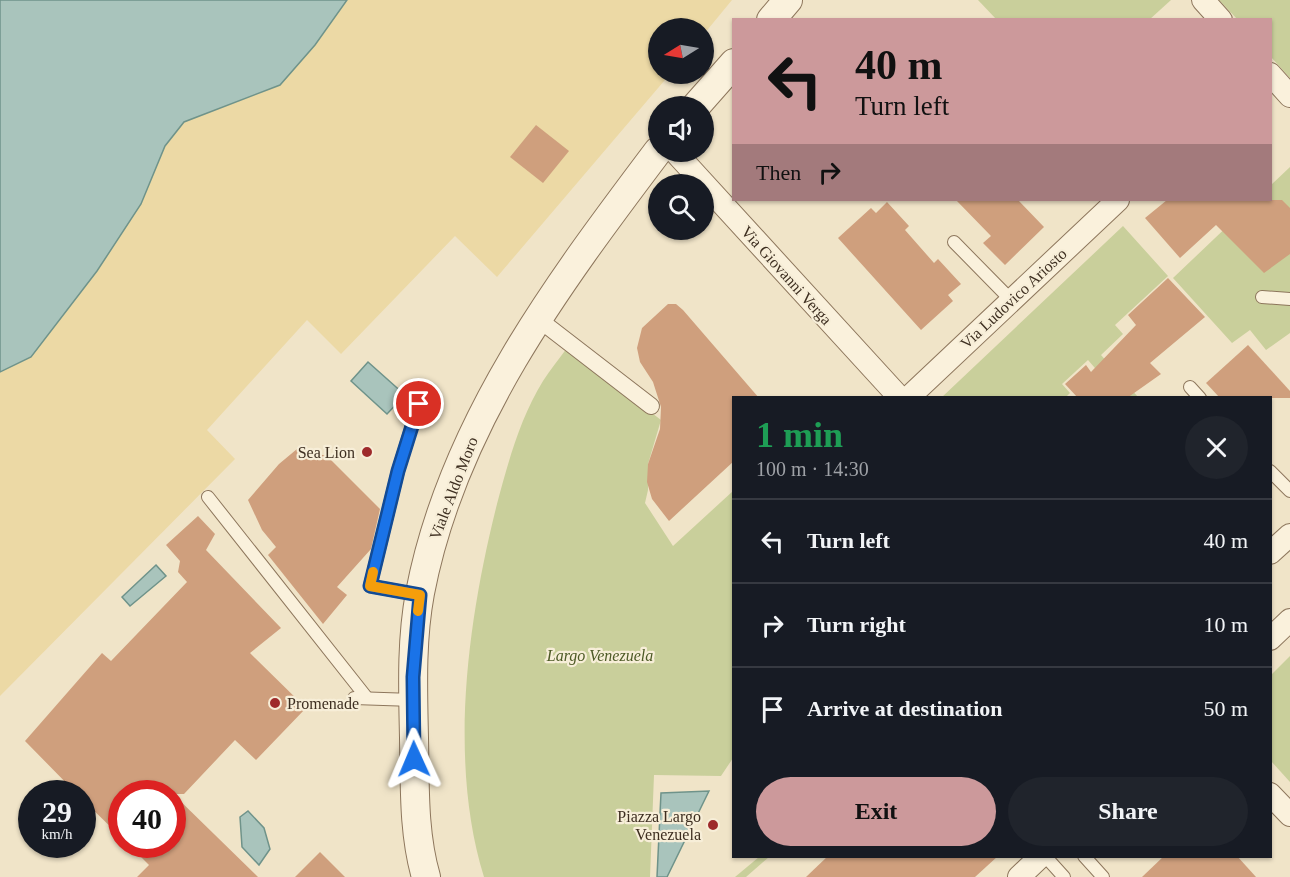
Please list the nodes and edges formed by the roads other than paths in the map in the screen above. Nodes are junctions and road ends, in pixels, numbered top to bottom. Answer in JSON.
{"nodes":[{"id":1,"x":788,"y":0,"type":"edge"},
{"id":2,"x":1203,"y":0,"type":"edge"},
{"id":3,"x":773,"y":18,"type":"edge"},
{"id":4,"x":1219,"y":18,"type":"edge"},
{"id":5,"x":732,"y":65,"type":"edge"},
{"id":6,"x":1272,"y":76,"type":"edge"},
{"id":7,"x":705,"y":96,"type":"edge"},
{"id":8,"x":1290,"y":96,"type":"edge"},
{"id":9,"x":650,"y":162,"type":"edge"},
{"id":10,"x":684,"y":162,"type":"edge"},
{"id":11,"x":1117,"y":201,"type":"edge"},
{"id":12,"x":954,"y":242,"type":"dead end"},
{"id":13,"x":1262,"y":297,"type":"dead end"},
{"id":14,"x":1290,"y":299,"type":"edge"},
{"id":15,"x":1011,"y":300,"type":"junction"},
{"id":16,"x":537,"y":318,"type":"junction"},
{"id":17,"x":1190,"y":387,"type":"dead end"},
{"id":18,"x":898,"y":396,"type":"edge"},
{"id":19,"x":910,"y":396,"type":"edge"},
{"id":20,"x":1198,"y":396,"type":"edge"},
{"id":21,"x":419,"y":404,"type":"dead end"},
{"id":22,"x":651,"y":406,"type":"dead end"},
{"id":23,"x":1272,"y":472,"type":"edge"},
{"id":24,"x":1288,"y":484,"type":"edge"},
{"id":25,"x":208,"y":497,"type":"dead end"},
{"id":26,"x":1290,"y":534,"type":"edge"},
{"id":27,"x":1272,"y":551,"type":"edge"},
{"id":28,"x":420,"y":595,"type":"junction"},
{"id":29,"x":1290,"y":620,"type":"edge"},
{"id":30,"x":1272,"y":637,"type":"edge"},
{"id":31,"x":354,"y":698,"type":"dead end"},
{"id":32,"x":368,"y":698,"type":"junction"},
{"id":33,"x":413,"y":700,"type":"junction"},
{"id":34,"x":1272,"y":796,"type":"edge"},
{"id":35,"x":1290,"y":815,"type":"edge"},
{"id":36,"x":1041,"y":858,"type":"edge"},
{"id":37,"x":1045,"y":858,"type":"edge"},
{"id":38,"x":1086,"y":858,"type":"edge"},
{"id":39,"x":419,"y":871,"type":"edge"},
{"id":40,"x":1019,"y":877,"type":"edge"},
{"id":41,"x":1064,"y":877,"type":"edge"},
{"id":42,"x":1103,"y":877,"type":"edge"}],
"edges":[{"from":1,"to":3,"type":"street"},
{"from":2,"to":4,"type":"street"},
{"from":5,"to":7,"type":"street"},
{"from":6,"to":8,"type":"street"},
{"from":9,"to":16,"type":"street","name":"Viale Aldo Moro"},
{"from":10,"to":18,"type":"street","name":"Via Giovanni Verga"},
{"from":11,"to":15,"type":"street","name":"Via Ludovico Ariosto"},
{"from":12,"to":15,"type":"lane"},
{"from":13,"to":14,"type":"lane"},
{"from":15,"to":19,"type":"street","name":"Via Ludovico Ariosto"},
{"from":16,"to":22,"type":"street"},
{"from":16,"to":28,"type":"street","name":"Viale Aldo Moro"},
{"from":17,"to":20,"type":"lane"},
{"from":21,"to":28,"type":"lane"},
{"from":23,"to":24,"type":"lane"},
{"from":25,"to":32,"type":"lane"},
{"from":26,"to":27,"type":"street"},
{"from":28,"to":33,"type":"street","name":"Viale Aldo Moro"},
{"from":29,"to":30,"type":"street"},
{"from":31,"to":32,"type":"lane"},
{"from":32,"to":33,"type":"lane"},
{"from":33,"to":39,"type":"street","name":"Viale Aldo Moro"},
{"from":34,"to":35,"type":"street"},
{"from":36,"to":40,"type":"street"},
{"from":37,"to":41,"type":"lane"},
{"from":38,"to":42,"type":"lane"}]}
